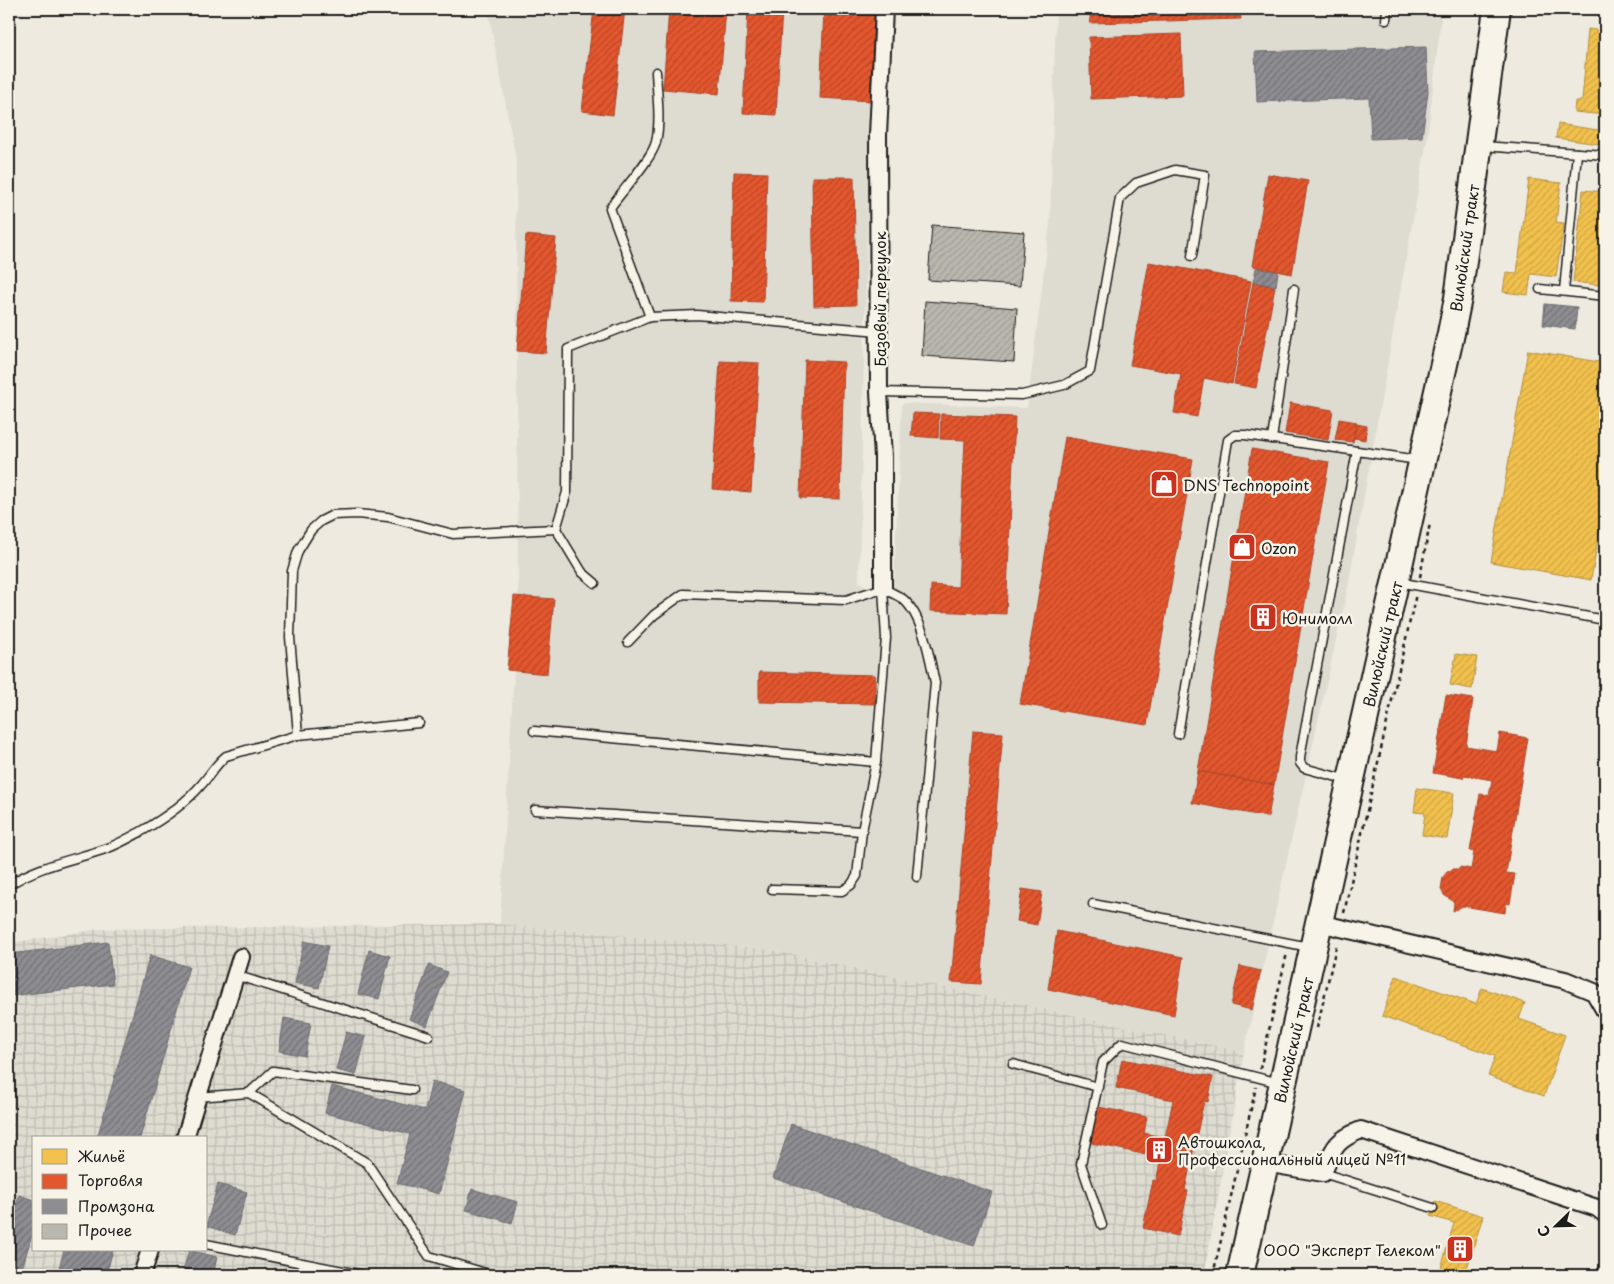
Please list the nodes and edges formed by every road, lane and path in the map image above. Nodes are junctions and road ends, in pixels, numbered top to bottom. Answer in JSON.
{"nodes":[{"id":1,"x":884,"y":9,"type":"edge"},
{"id":2,"x":1387,"y":9,"type":"edge"},
{"id":3,"x":1496,"y":9,"type":"edge"},
{"id":4,"x":1386,"y":20,"type":"dead end"},
{"id":5,"x":656,"y":72,"type":"dead end"},
{"id":6,"x":1479,"y":146,"type":"junction"},
{"id":7,"x":1577,"y":153,"type":"junction"},
{"id":8,"x":1605,"y":155,"type":"edge"},
{"id":9,"x":1192,"y":256,"type":"dead end"},
{"id":10,"x":1294,"y":289,"type":"dead end"},
{"id":11,"x":1540,"y":289,"type":"dead end"},
{"id":12,"x":1564,"y":291,"type":"junction"},
{"id":13,"x":1605,"y":296,"type":"edge"},
{"id":14,"x":650,"y":316,"type":"junction"},
{"id":15,"x":879,"y":331,"type":"junction"},
{"id":16,"x":880,"y":392,"type":"junction"},
{"id":17,"x":1272,"y":439,"type":"junction"},
{"id":18,"x":1357,"y":451,"type":"junction"},
{"id":19,"x":1422,"y":461,"type":"junction"},
{"id":20,"x":556,"y":528,"type":"junction"},
{"id":21,"x":1396,"y":582,"type":"junction"},
{"id":22,"x":596,"y":583,"type":"dead end"},
{"id":23,"x":883,"y":588,"type":"junction"},
{"id":24,"x":1605,"y":620,"type":"edge"},
{"id":25,"x":628,"y":642,"type":"dead end"},
{"id":26,"x":419,"y":723,"type":"dead end"},
{"id":27,"x":534,"y":731,"type":"dead end"},
{"id":28,"x":1178,"y":734,"type":"dead end"},
{"id":29,"x":298,"y":735,"type":"junction"},
{"id":30,"x":876,"y":762,"type":"junction"},
{"id":31,"x":1351,"y":780,"type":"junction"},
{"id":32,"x":535,"y":810,"type":"dead end"},
{"id":33,"x":862,"y":831,"type":"junction"},
{"id":34,"x":917,"y":877,"type":"dead end"},
{"id":35,"x":9,"y":885,"type":"edge"},
{"id":36,"x":772,"y":889,"type":"dead end"},
{"id":37,"x":1093,"y":904,"type":"dead end"},
{"id":38,"x":1319,"y":923,"type":"junction"},
{"id":39,"x":1289,"y":943,"type":"junction"},
{"id":40,"x":1314,"y":948,"type":"junction"},
{"id":41,"x":241,"y":957,"type":"dead end"},
{"id":42,"x":235,"y":976,"type":"junction"},
{"id":43,"x":1605,"y":1011,"type":"edge"},
{"id":44,"x":429,"y":1036,"type":"dead end"},
{"id":45,"x":1013,"y":1064,"type":"dead end"},
{"id":46,"x":1271,"y":1081,"type":"junction"},
{"id":47,"x":1098,"y":1086,"type":"junction"},
{"id":48,"x":412,"y":1090,"type":"dead end"},
{"id":49,"x":249,"y":1093,"type":"junction"},
{"id":50,"x":197,"y":1097,"type":"junction"},
{"id":51,"x":186,"y":1136,"type":"edge"},
{"id":52,"x":1265,"y":1163,"type":"junction"},
{"id":53,"x":1323,"y":1173,"type":"junction"},
{"id":54,"x":1432,"y":1208,"type":"dead end"},
{"id":55,"x":1605,"y":1214,"type":"edge"},
{"id":56,"x":1102,"y":1225,"type":"dead end"},
{"id":57,"x":208,"y":1244,"type":"edge"},
{"id":58,"x":149,"y":1252,"type":"edge"},
{"id":59,"x":142,"y":1275,"type":"edge"},
{"id":60,"x":362,"y":1275,"type":"edge"},
{"id":61,"x":492,"y":1275,"type":"edge"},
{"id":62,"x":1213,"y":1275,"type":"edge"},
{"id":63,"x":1240,"y":1275,"type":"edge"}],
"edges":[{"from":1,"to":15,"type":"street","name":"Базовый переулок"},
{"from":2,"to":4,"type":"lane"},
{"from":3,"to":6,"type":"main road","name":"Вилюйский тракт"},
{"from":5,"to":14,"type":"lane"},
{"from":6,"to":7,"type":"lane"},
{"from":6,"to":19,"type":"main road","name":"Вилюйский тракт"},
{"from":7,"to":8,"type":"lane"},
{"from":7,"to":12,"type":"lane"},
{"from":9,"to":16,"type":"lane"},
{"from":10,"to":17,"type":"lane"},
{"from":11,"to":12,"type":"lane"},
{"from":12,"to":13,"type":"lane"},
{"from":14,"to":15,"type":"lane"},
{"from":14,"to":20,"type":"lane"},
{"from":15,"to":16,"type":"street","name":"Базовый переулок"},
{"from":16,"to":23,"type":"street","name":"Базовый переулок"},
{"from":17,"to":18,"type":"lane"},
{"from":17,"to":28,"type":"lane"},
{"from":18,"to":19,"type":"lane"},
{"from":18,"to":31,"type":"lane"},
{"from":19,"to":21,"type":"main road","name":"Вилюйский тракт"},
{"from":20,"to":22,"type":"lane"},
{"from":20,"to":29,"type":"lane"},
{"from":21,"to":24,"type":"lane"},
{"from":21,"to":31,"type":"main road","name":"Вилюйский тракт"},
{"from":23,"to":25,"type":"lane"},
{"from":23,"to":30,"type":"lane"},
{"from":23,"to":34,"type":"lane"},
{"from":26,"to":29,"type":"lane"},
{"from":27,"to":30,"type":"lane"},
{"from":29,"to":35,"type":"lane"},
{"from":30,"to":33,"type":"lane"},
{"from":31,"to":38,"type":"main road","name":"Вилюйский тракт"},
{"from":32,"to":33,"type":"lane"},
{"from":33,"to":36,"type":"lane"},
{"from":37,"to":39,"type":"lane"},
{"from":38,"to":40,"type":"main road","name":"Вилюйский тракт"},
{"from":38,"to":43,"type":"street"},
{"from":39,"to":40,"type":"lane"},
{"from":39,"to":46,"type":"path"},
{"from":40,"to":46,"type":"main road","name":"Вилюйский тракт"},
{"from":41,"to":42,"type":"street"},
{"from":42,"to":44,"type":"lane"},
{"from":42,"to":50,"type":"street"},
{"from":45,"to":47,"type":"lane"},
{"from":46,"to":47,"type":"lane"},
{"from":46,"to":52,"type":"main road","name":"Вилюйский тракт"},
{"from":46,"to":62,"type":"path"},
{"from":47,"to":56,"type":"lane"},
{"from":48,"to":49,"type":"lane"},
{"from":49,"to":50,"type":"lane"},
{"from":49,"to":61,"type":"lane"},
{"from":50,"to":51,"type":"street"},
{"from":52,"to":53,"type":"street"},
{"from":52,"to":63,"type":"main road","name":"Вилюйский тракт"},
{"from":53,"to":54,"type":"lane"},
{"from":53,"to":55,"type":"street"},
{"from":57,"to":60,"type":"lane"},
{"from":58,"to":59,"type":"street"}]}
